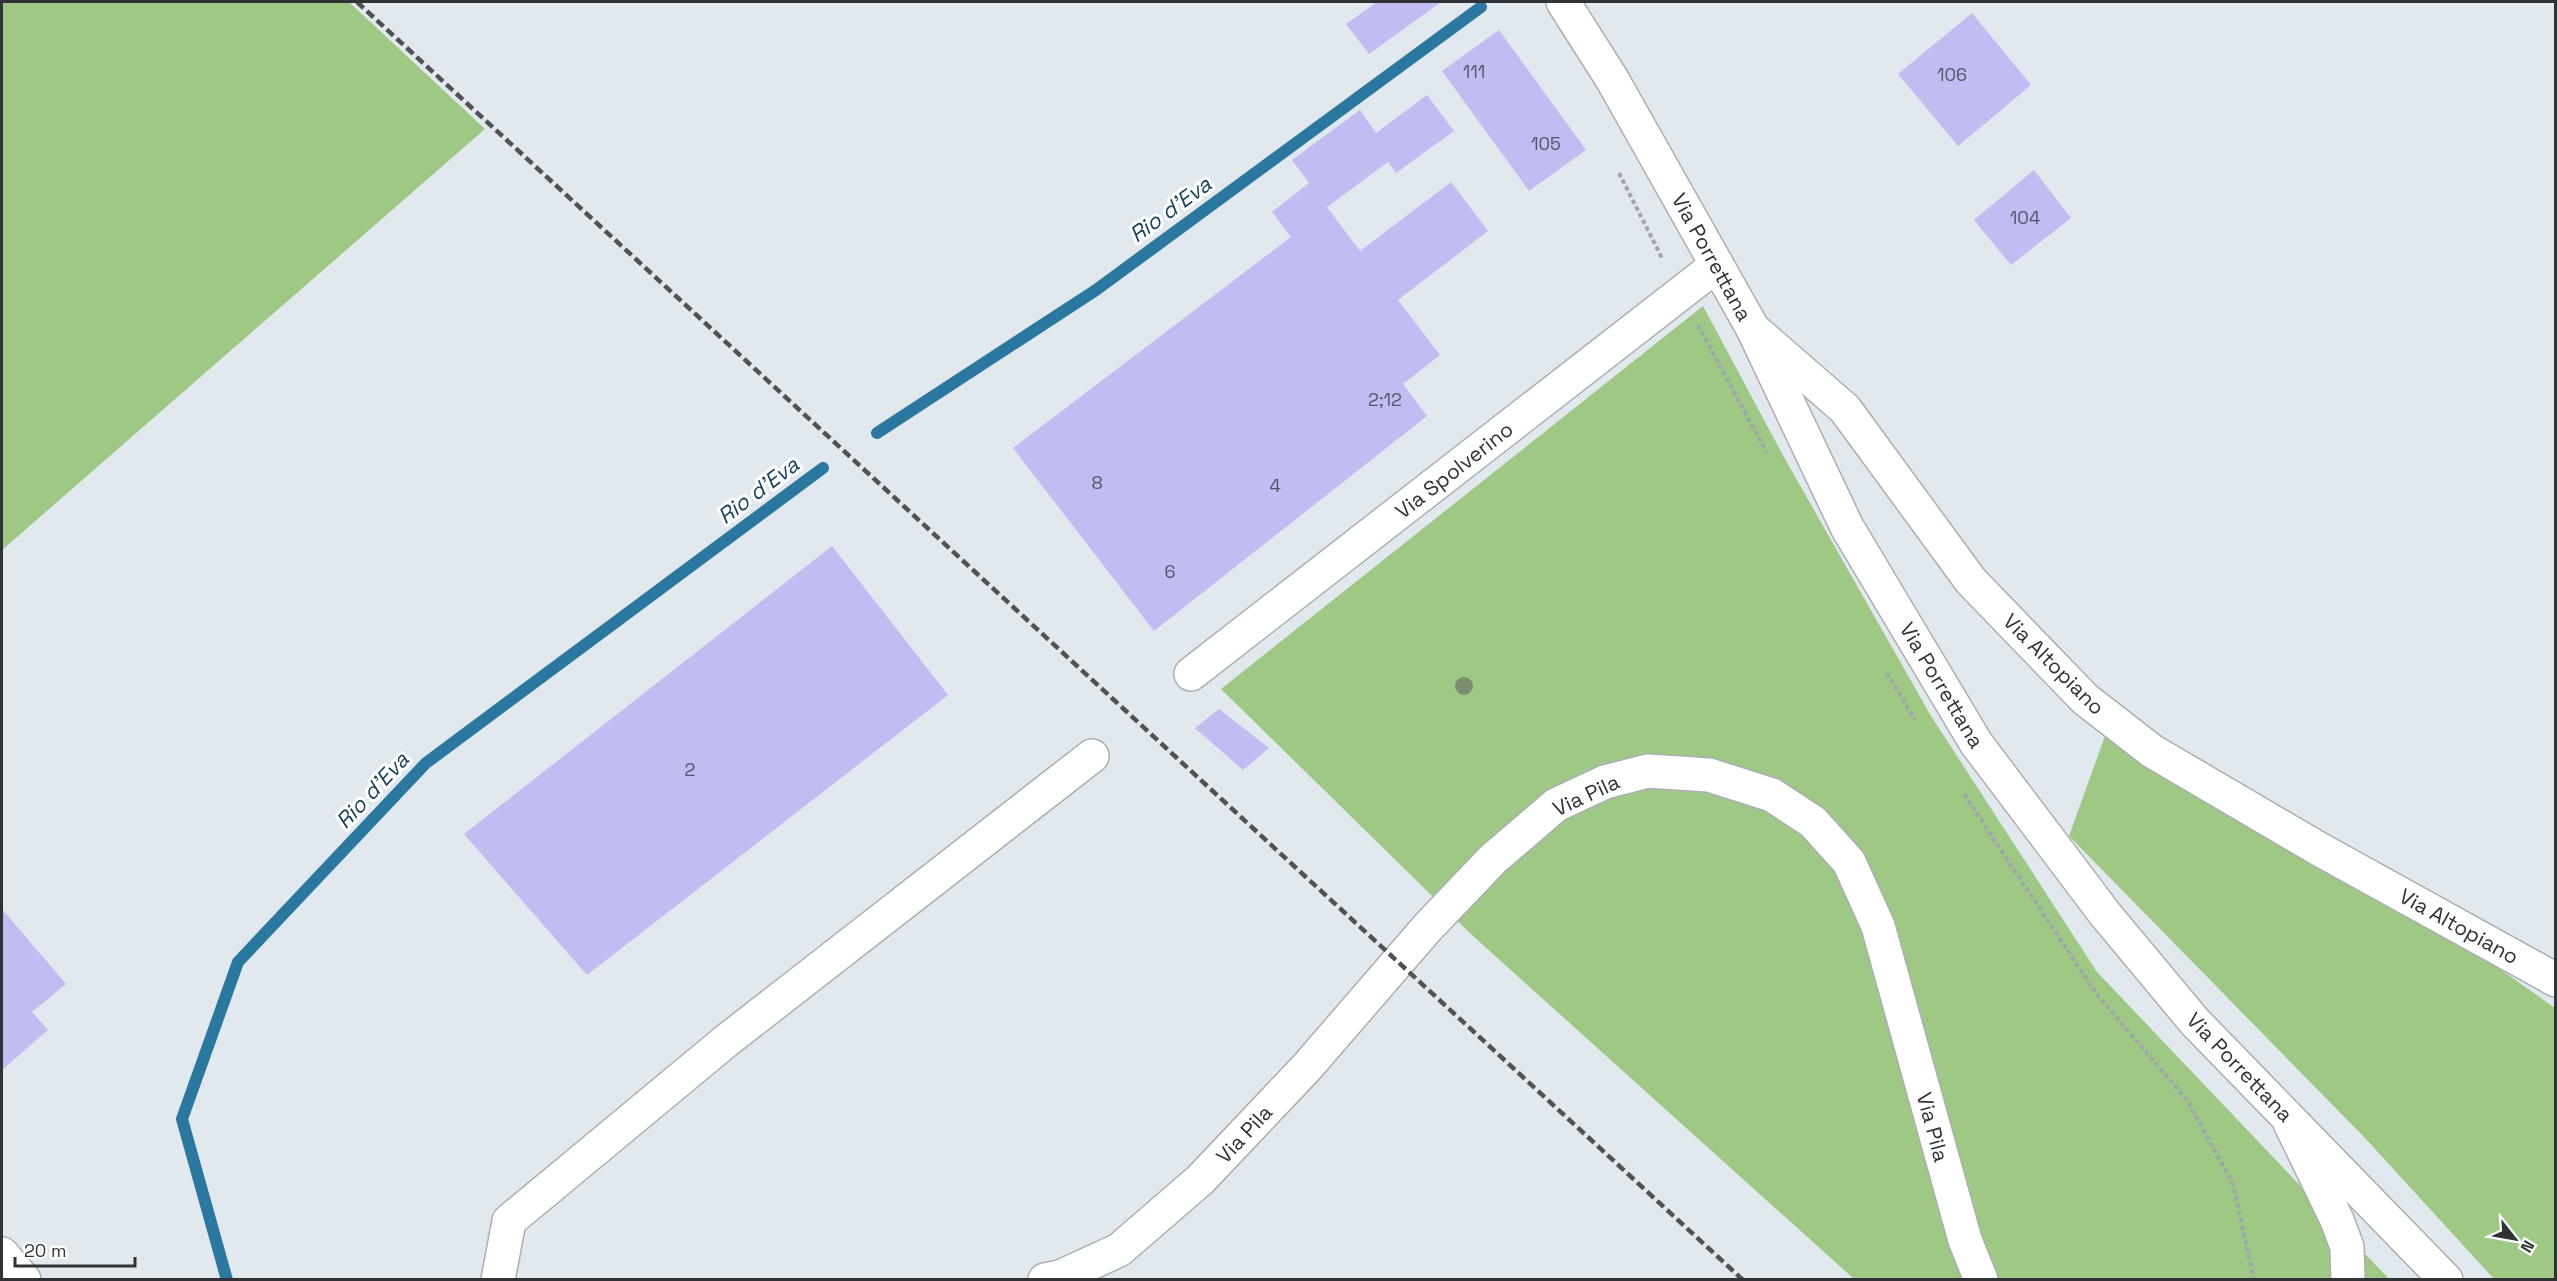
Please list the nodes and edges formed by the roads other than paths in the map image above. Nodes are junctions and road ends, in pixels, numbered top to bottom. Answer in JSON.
{"nodes":[{"id":1,"x":1563,"y":2,"type":"edge"},
{"id":2,"x":1717,"y":265,"type":"junction"},
{"id":3,"x":1753,"y":329,"type":"junction"},
{"id":4,"x":1191,"y":674,"type":"dead end"},
{"id":5,"x":1092,"y":756,"type":"dead end"},
{"id":6,"x":2555,"y":980,"type":"edge"},
{"id":7,"x":2284,"y":1111,"type":"junction"},
{"id":8,"x":2,"y":1254,"type":"edge"},
{"id":9,"x":24,"y":1280,"type":"edge"},
{"id":10,"x":498,"y":1280,"type":"edge"},
{"id":11,"x":1045,"y":1280,"type":"edge"},
{"id":12,"x":1981,"y":1280,"type":"edge"},
{"id":13,"x":2348,"y":1280,"type":"edge"},
{"id":14,"x":2446,"y":1280,"type":"edge"}],
"edges":[{"from":1,"to":2,"type":"street","name":"Via Porrettana"},
{"from":2,"to":3,"type":"street","name":"Via Porrettana"},
{"from":2,"to":4,"type":"street","name":"Via Spolverino"},
{"from":3,"to":6,"type":"street","name":"Via Altopiano"},
{"from":3,"to":7,"type":"street","name":"Via Porrettana"},
{"from":5,"to":10,"type":"street"},
{"from":7,"to":13,"type":"street"},
{"from":7,"to":14,"type":"street","name":"Via Porrettana"},
{"from":8,"to":9,"type":"street"},
{"from":11,"to":12,"type":"street","name":"Via Pila"}]}
